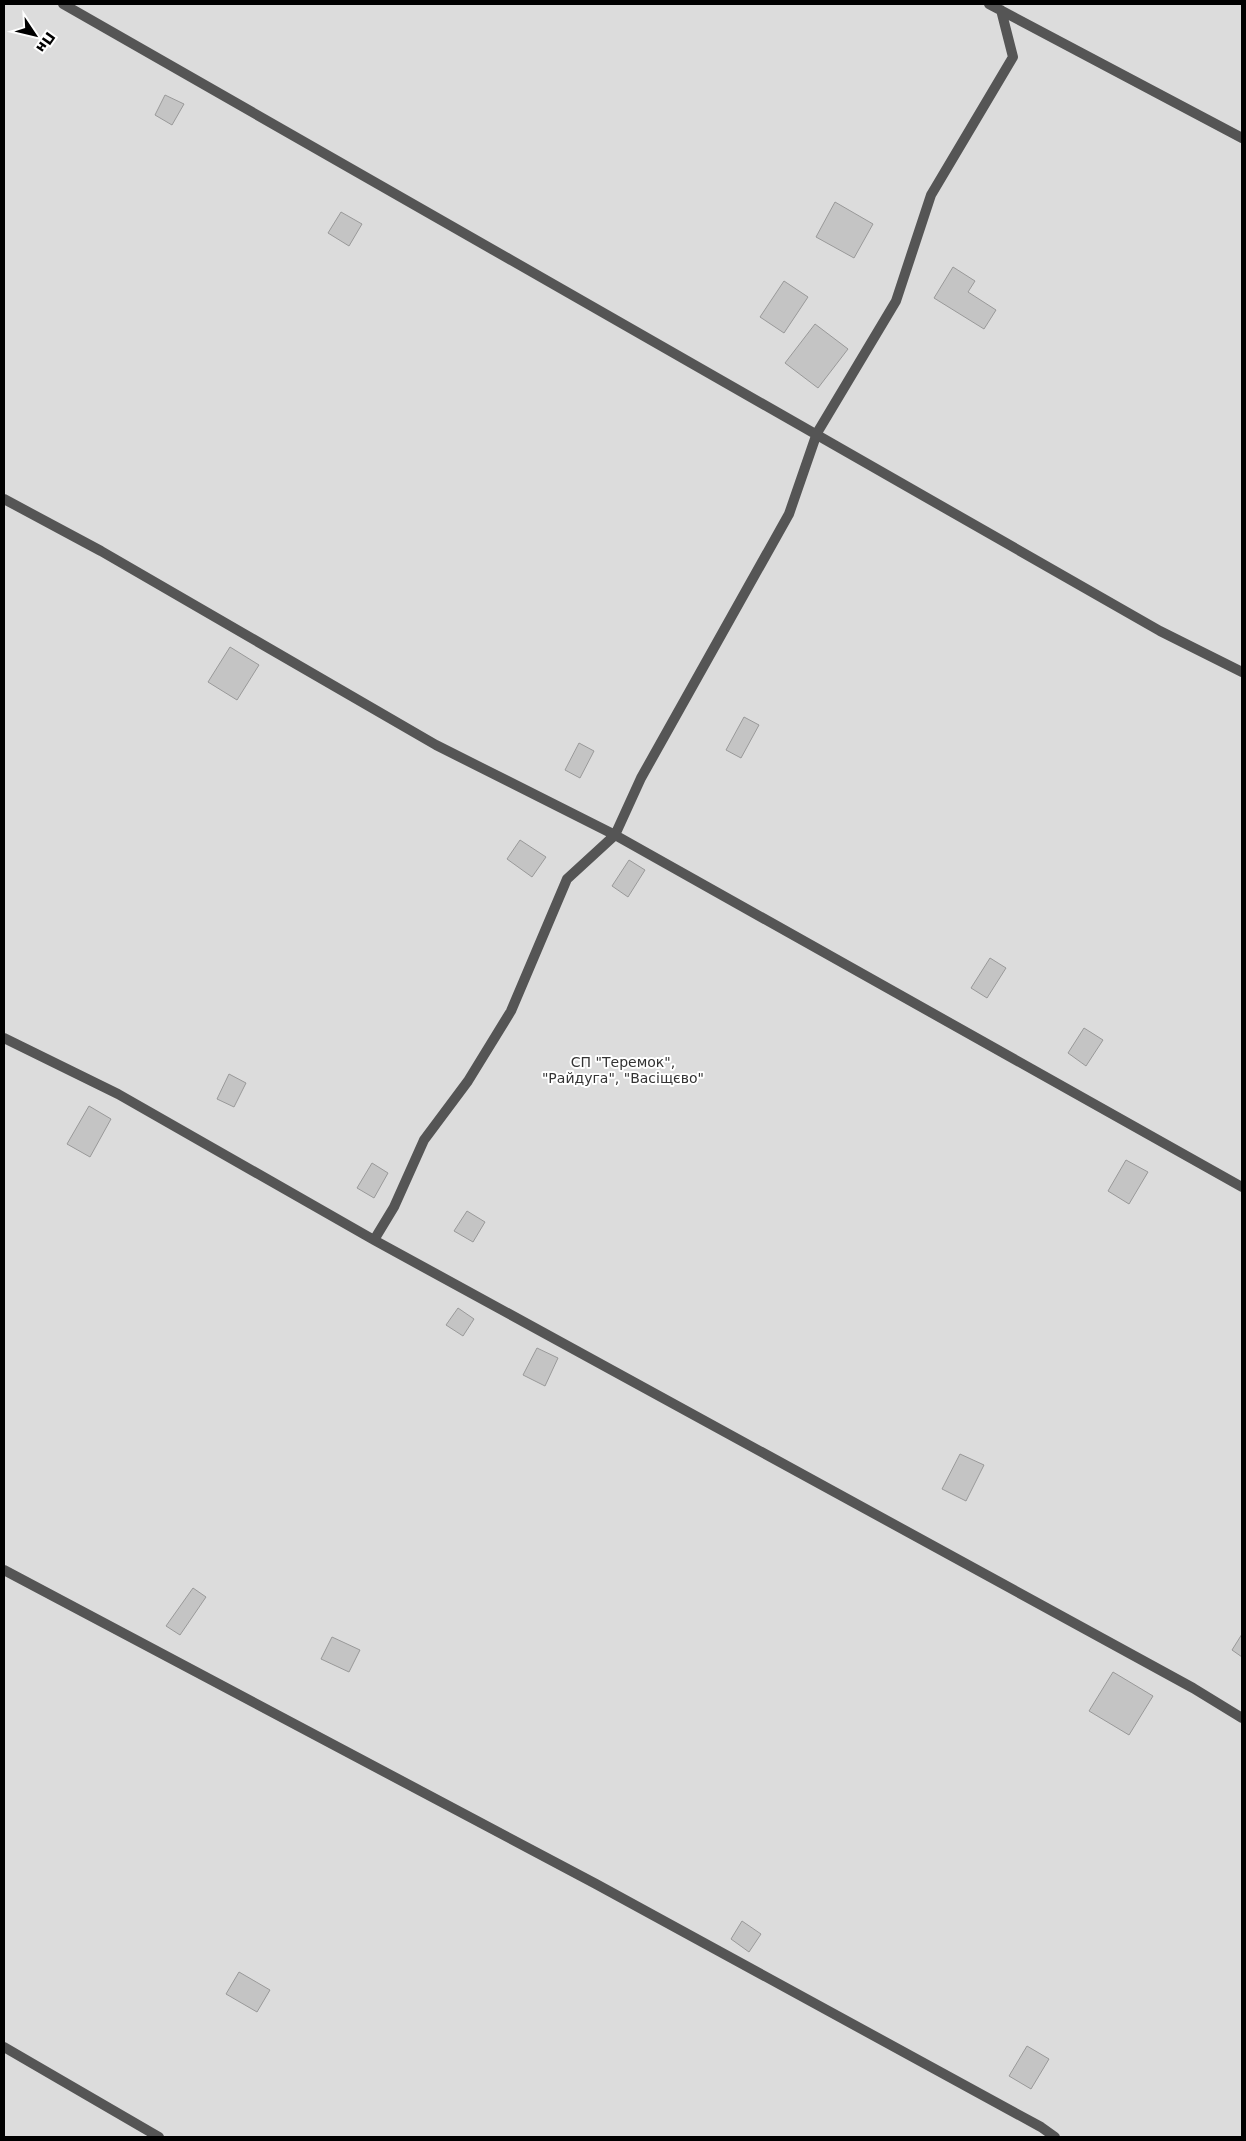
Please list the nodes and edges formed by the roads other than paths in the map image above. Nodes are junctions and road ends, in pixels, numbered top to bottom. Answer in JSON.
{"nodes":[{"id":1,"x":63,"y":4,"type":"edge"},
{"id":2,"x":989,"y":4,"type":"edge"},
{"id":3,"x":1001,"y":10,"type":"junction"},
{"id":4,"x":1242,"y":138,"type":"edge"},
{"id":5,"x":817,"y":433,"type":"junction"},
{"id":6,"x":4,"y":499,"type":"edge"},
{"id":7,"x":1242,"y":672,"type":"edge"},
{"id":8,"x":615,"y":834,"type":"junction"},
{"id":9,"x":4,"y":1038,"type":"edge"},
{"id":10,"x":1242,"y":1187,"type":"edge"},
{"id":11,"x":374,"y":1240,"type":"junction"},
{"id":12,"x":4,"y":1570,"type":"edge"},
{"id":13,"x":1242,"y":1718,"type":"edge"},
{"id":14,"x":4,"y":2047,"type":"edge"},
{"id":15,"x":159,"y":2137,"type":"edge"},
{"id":16,"x":1055,"y":2137,"type":"edge"}],
"edges":[{"from":1,"to":5,"type":"lane"},
{"from":2,"to":3,"type":"lane"},
{"from":3,"to":4,"type":"lane"},
{"from":3,"to":5,"type":"lane"},
{"from":5,"to":7,"type":"lane"},
{"from":5,"to":8,"type":"lane"},
{"from":6,"to":8,"type":"lane"},
{"from":8,"to":10,"type":"lane"},
{"from":8,"to":11,"type":"lane"},
{"from":9,"to":11,"type":"lane"},
{"from":11,"to":13,"type":"lane"},
{"from":12,"to":16,"type":"lane"},
{"from":14,"to":15,"type":"lane"}]}
